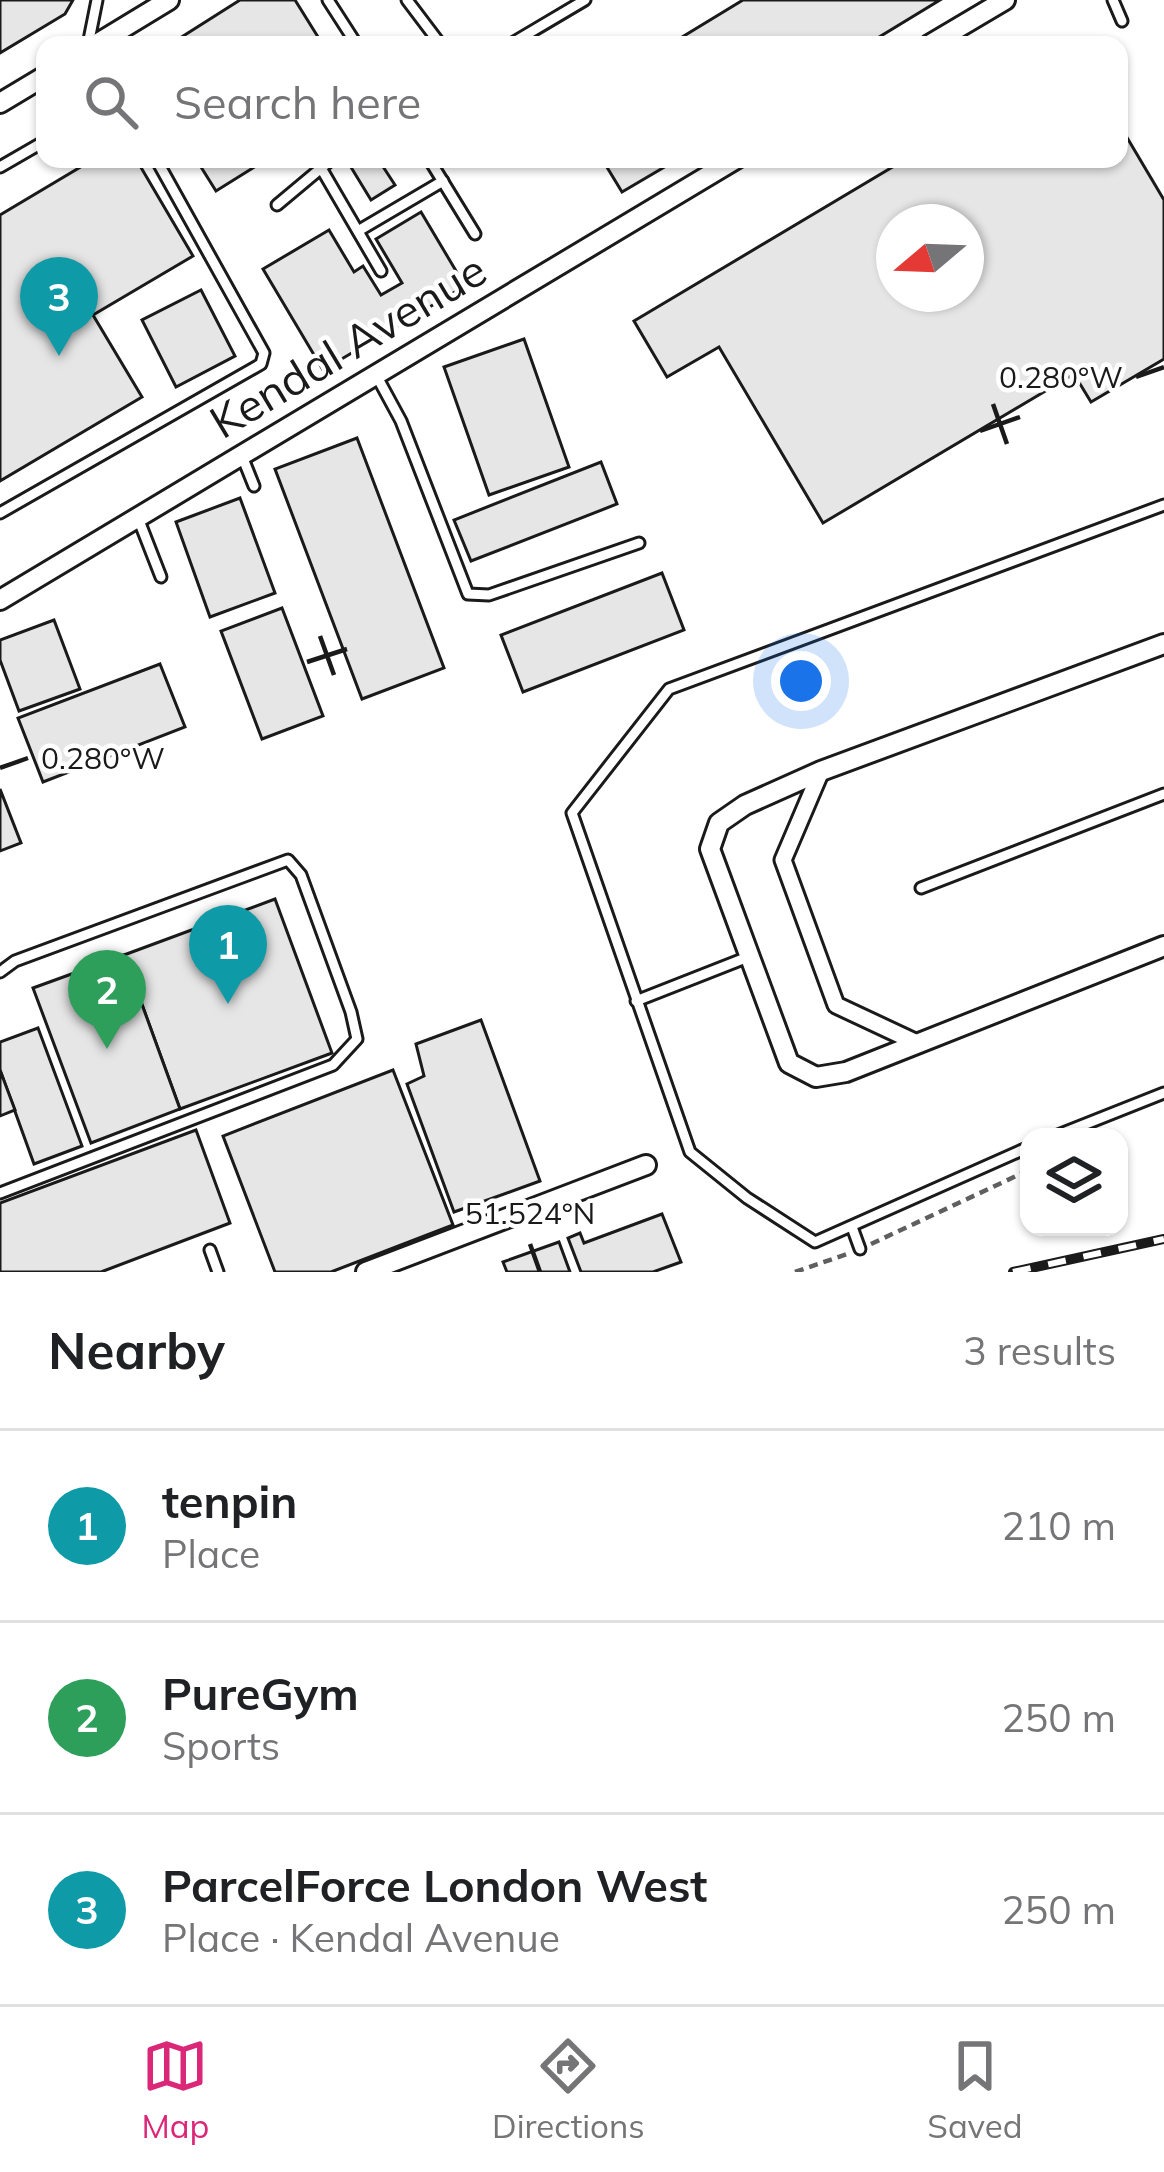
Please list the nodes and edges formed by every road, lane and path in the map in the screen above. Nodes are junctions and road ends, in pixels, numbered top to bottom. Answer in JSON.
{"nodes":[{"id":1,"x":97,"y":0,"type":"edge"},
{"id":2,"x":169,"y":0,"type":"edge"},
{"id":3,"x":328,"y":0,"type":"edge"},
{"id":4,"x":406,"y":0,"type":"edge"},
{"id":5,"x":585,"y":0,"type":"edge"},
{"id":6,"x":1005,"y":0,"type":"edge"},
{"id":7,"x":1113,"y":0,"type":"edge"},
{"id":8,"x":1122,"y":21,"type":"dead end"},
{"id":9,"x":93,"y":36,"type":"edge"},
{"id":10,"x":107,"y":36,"type":"edge"},
{"id":11,"x":351,"y":36,"type":"edge"},
{"id":12,"x":434,"y":36,"type":"edge"},
{"id":13,"x":524,"y":36,"type":"edge"},
{"id":14,"x":944,"y":36,"type":"edge"},
{"id":15,"x":36,"y":81,"type":"edge"},
{"id":16,"x":0,"y":103,"type":"edge"},
{"id":17,"x":36,"y":146,"type":"edge"},
{"id":18,"x":0,"y":167,"type":"edge"},
{"id":19,"x":161,"y":168,"type":"edge"},
{"id":20,"x":321,"y":168,"type":"joint"},
{"id":21,"x":434,"y":168,"type":"edge"},
{"id":22,"x":721,"y":168,"type":"edge"},
{"id":23,"x":442,"y":182,"type":"junction"},
{"id":24,"x":278,"y":205,"type":"dead end"},
{"id":25,"x":358,"y":231,"type":"junction"},
{"id":26,"x":475,"y":234,"type":"dead end"},
{"id":27,"x":381,"y":272,"type":"dead end"},
{"id":28,"x":375,"y":373,"type":"junction"},
{"id":29,"x":242,"y":456,"type":"junction"},
{"id":30,"x":254,"y":486,"type":"dead end"},
{"id":31,"x":1164,"y":505,"type":"edge"},
{"id":32,"x":0,"y":513,"type":"edge"},
{"id":33,"x":138,"y":518,"type":"junction"},
{"id":34,"x":639,"y":543,"type":"dead end"},
{"id":35,"x":161,"y":578,"type":"dead end"},
{"id":36,"x":0,"y":599,"type":"edge"},
{"id":37,"x":1164,"y":644,"type":"edge"},
{"id":38,"x":821,"y":771,"type":"junction"},
{"id":39,"x":1164,"y":794,"type":"edge"},
{"id":40,"x":921,"y":888,"type":"dead end"},
{"id":41,"x":1164,"y":946,"type":"edge"},
{"id":42,"x":750,"y":956,"type":"junction"},
{"id":43,"x":0,"y":962,"type":"edge"},
{"id":44,"x":15,"y":962,"type":"junction"},
{"id":45,"x":0,"y":972,"type":"edge"},
{"id":46,"x":636,"y":1001,"type":"junction"},
{"id":47,"x":916,"y":1043,"type":"junction"},
{"id":48,"x":1164,"y":1093,"type":"edge"},
{"id":49,"x":1076,"y":1128,"type":"edge"},
{"id":50,"x":1020,"y":1151,"type":"edge"},
{"id":51,"x":646,"y":1166,"type":"dead end"},
{"id":52,"x":1020,"y":1174,"type":"edge"},
{"id":53,"x":0,"y":1192,"type":"edge"},
{"id":54,"x":852,"y":1227,"type":"junction"},
{"id":55,"x":860,"y":1249,"type":"junction"},
{"id":56,"x":210,"y":1250,"type":"dead end"},
{"id":57,"x":218,"y":1272,"type":"edge"},
{"id":58,"x":366,"y":1272,"type":"edge"},
{"id":59,"x":795,"y":1272,"type":"edge"}],
"edges":[{"from":1,"to":9,"type":"lane"},
{"from":2,"to":10,"type":"street"},
{"from":3,"to":11,"type":"lane"},
{"from":4,"to":12,"type":"lane"},
{"from":5,"to":13,"type":"lane"},
{"from":6,"to":14,"type":"street"},
{"from":7,"to":8,"type":"lane"},
{"from":15,"to":16,"type":"street"},
{"from":17,"to":18,"type":"lane"},
{"from":19,"to":32,"type":"lane"},
{"from":20,"to":24,"type":"lane"},
{"from":20,"to":25,"type":"lane"},
{"from":21,"to":23,"type":"lane"},
{"from":22,"to":28,"type":"street","name":"Kendal Avenue"},
{"from":23,"to":25,"type":"lane"},
{"from":23,"to":26,"type":"lane"},
{"from":25,"to":27,"type":"lane"},
{"from":28,"to":29,"type":"street","name":"Kendal Avenue"},
{"from":28,"to":34,"type":"lane"},
{"from":29,"to":30,"type":"lane"},
{"from":29,"to":33,"type":"street","name":"Kendal Avenue"},
{"from":31,"to":46,"type":"lane"},
{"from":33,"to":35,"type":"lane"},
{"from":33,"to":36,"type":"street","name":"Kendal Avenue"},
{"from":37,"to":38,"type":"street"},
{"from":38,"to":42,"type":"street"},
{"from":38,"to":47,"type":"street"},
{"from":39,"to":40,"type":"lane"},
{"from":41,"to":47,"type":"street"},
{"from":42,"to":46,"type":"lane"},
{"from":42,"to":47,"type":"street"},
{"from":43,"to":44,"type":"lane"},
{"from":44,"to":45,"type":"lane"},
{"from":44,"to":53,"type":"lane"},
{"from":46,"to":54,"type":"lane"},
{"from":48,"to":49,"type":"lane"},
{"from":50,"to":54,"type":"lane"},
{"from":51,"to":58,"type":"street"},
{"from":52,"to":55,"type":"path"},
{"from":54,"to":55,"type":"lane"},
{"from":55,"to":59,"type":"path"},
{"from":56,"to":57,"type":"lane"}]}
